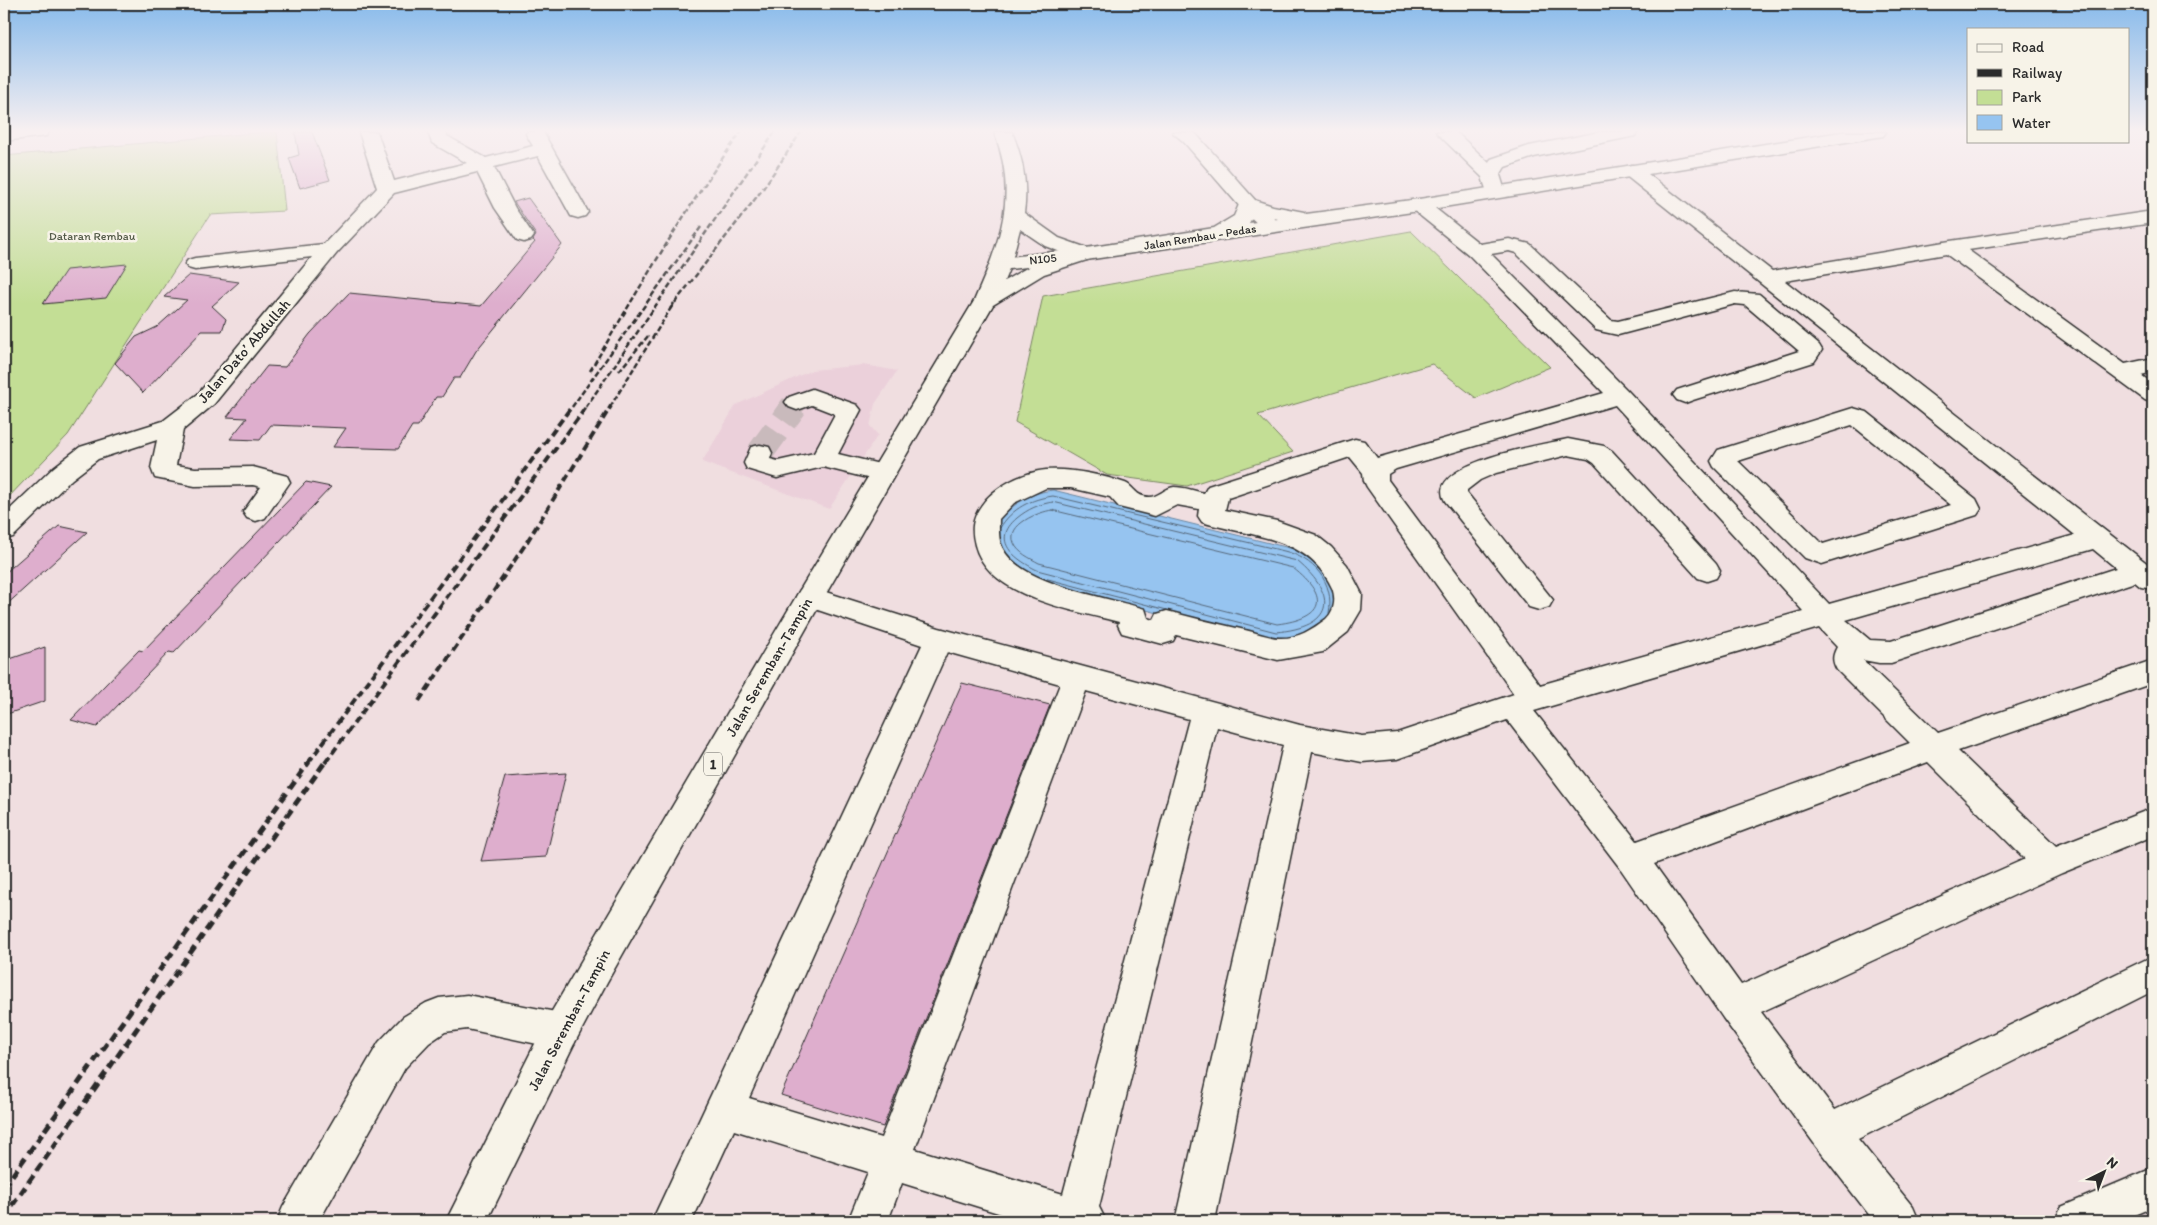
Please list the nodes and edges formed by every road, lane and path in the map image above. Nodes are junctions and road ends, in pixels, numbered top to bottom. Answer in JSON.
{"nodes":[{"id":1,"x":387,"y":189,"type":"edge"},
{"id":2,"x":496,"y":189,"type":"edge"},
{"id":3,"x":565,"y":189,"type":"edge"},
{"id":4,"x":1016,"y":189,"type":"edge"},
{"id":5,"x":1235,"y":189,"type":"edge"},
{"id":6,"x":1475,"y":189,"type":"edge"},
{"id":7,"x":1655,"y":189,"type":"edge"},
{"id":8,"x":1248,"y":204,"type":"junction"},
{"id":9,"x":1419,"y":205,"type":"junction"},
{"id":10,"x":578,"y":212,"type":"dead end"},
{"id":11,"x":1014,"y":215,"type":"junction"},
{"id":12,"x":2153,"y":217,"type":"edge"},
{"id":13,"x":1314,"y":219,"type":"junction"},
{"id":14,"x":1271,"y":226,"type":"junction"},
{"id":15,"x":1216,"y":235,"type":"junction"},
{"id":16,"x":524,"y":236,"type":"dead end"},
{"id":17,"x":1950,"y":247,"type":"junction"},
{"id":18,"x":330,"y":250,"type":"junction"},
{"id":19,"x":1476,"y":252,"type":"junction"},
{"id":20,"x":1086,"y":254,"type":"junction"},
{"id":21,"x":196,"y":264,"type":"dead end"},
{"id":22,"x":1001,"y":264,"type":"junction"},
{"id":23,"x":1768,"y":278,"type":"junction"},
{"id":24,"x":985,"y":301,"type":"junction"},
{"id":25,"x":2153,"y":365,"type":"edge"},
{"id":26,"x":2121,"y":372,"type":"junction"},
{"id":27,"x":2153,"y":394,"type":"edge"},
{"id":28,"x":1685,"y":395,"type":"dead end"},
{"id":29,"x":1620,"y":396,"type":"junction"},
{"id":30,"x":797,"y":402,"type":"dead end"},
{"id":31,"x":171,"y":427,"type":"junction"},
{"id":32,"x":1467,"y":440,"type":"junction"},
{"id":33,"x":760,"y":453,"type":"dead end"},
{"id":34,"x":823,"y":459,"type":"junction"},
{"id":35,"x":1489,"y":466,"type":"junction"},
{"id":36,"x":1375,"y":471,"type":"junction"},
{"id":37,"x":883,"y":473,"type":"junction"},
{"id":38,"x":1760,"y":496,"type":"junction"},
{"id":39,"x":1213,"y":503,"type":"junction"},
{"id":40,"x":1722,"y":506,"type":"junction"},
{"id":41,"x":256,"y":512,"type":"dead end"},
{"id":42,"x":4,"y":530,"type":"edge"},
{"id":43,"x":2097,"y":538,"type":"junction"},
{"id":44,"x":1707,"y":571,"type":"dead end"},
{"id":45,"x":2146,"y":577,"type":"edge"},
{"id":46,"x":810,"y":597,"type":"junction"},
{"id":47,"x":1539,"y":600,"type":"dead end"},
{"id":48,"x":1824,"y":616,"type":"junction"},
{"id":49,"x":940,"y":639,"type":"junction"},
{"id":50,"x":1857,"y":647,"type":"junction"},
{"id":51,"x":2153,"y":671,"type":"edge"},
{"id":52,"x":1077,"y":677,"type":"junction"},
{"id":53,"x":1523,"y":703,"type":"junction"},
{"id":54,"x":1206,"y":712,"type":"junction"},
{"id":55,"x":1300,"y":737,"type":"junction"},
{"id":56,"x":1934,"y":747,"type":"junction"},
{"id":57,"x":2153,"y":822,"type":"edge"},
{"id":58,"x":1631,"y":858,"type":"junction"},
{"id":59,"x":2051,"y":863,"type":"junction"},
{"id":60,"x":2153,"y":974,"type":"edge"},
{"id":61,"x":1735,"y":1006,"type":"junction"},
{"id":62,"x":560,"y":1031,"type":"junction"},
{"id":63,"x":726,"y":1108,"type":"junction"},
{"id":64,"x":1829,"y":1133,"type":"junction"},
{"id":65,"x":890,"y":1159,"type":"junction"},
{"id":66,"x":2153,"y":1187,"type":"edge"},
{"id":67,"x":1079,"y":1220,"type":"edge"},
{"id":68,"x":297,"y":1221,"type":"edge"},
{"id":69,"x":466,"y":1221,"type":"edge"},
{"id":70,"x":672,"y":1221,"type":"edge"},
{"id":71,"x":868,"y":1221,"type":"edge"},
{"id":72,"x":1195,"y":1221,"type":"edge"},
{"id":73,"x":1899,"y":1221,"type":"edge"},
{"id":74,"x":2075,"y":1221,"type":"edge"}],
"edges":[{"from":1,"to":18,"type":"main road","name":"Jalan Dato’ Abdullah"},
{"from":2,"to":16,"type":"main road"},
{"from":3,"to":10,"type":"main road"},
{"from":4,"to":11,"type":"main road","name":"Jalan Seremban-Tampin","number":"1"},
{"from":5,"to":8,"type":"main road"},
{"from":6,"to":9,"type":"main road","name":"Jalan Rembau - Pedas","number":"N105"},
{"from":7,"to":23,"type":"main road"},
{"from":8,"to":13,"type":"main road"},
{"from":8,"to":14,"type":"main road"},
{"from":8,"to":15,"type":"main road"},
{"from":9,"to":13,"type":"main road","name":"Jalan Rembau - Pedas","number":"N105"},
{"from":9,"to":19,"type":"main road"},
{"from":11,"to":20,"type":"main road"},
{"from":11,"to":22,"type":"main road","name":"Jalan Seremban-Tampin","number":"1"},
{"from":12,"to":17,"type":"main road"},
{"from":13,"to":14,"type":"main road","name":"Jalan Rembau - Pedas","number":"N105"},
{"from":14,"to":15,"type":"main road","name":"Jalan Rembau - Pedas","number":"N105"},
{"from":15,"to":20,"type":"main road","name":"Jalan Rembau - Pedas","number":"N105"},
{"from":17,"to":23,"type":"main road"},
{"from":17,"to":26,"type":"main road"},
{"from":18,"to":21,"type":"main road"},
{"from":18,"to":31,"type":"main road","name":"Jalan Dato’ Abdullah"},
{"from":19,"to":28,"type":"main road"},
{"from":19,"to":29,"type":"main road"},
{"from":20,"to":22,"type":"main road","name":"N105","number":"N105"},
{"from":20,"to":24,"type":"main road"},
{"from":22,"to":24,"type":"main road","name":"Jalan Seremban-Tampin","number":"1"},
{"from":23,"to":43,"type":"main road"},
{"from":24,"to":37,"type":"main road","name":"Jalan Seremban-Tampin","number":"1"},
{"from":25,"to":26,"type":"main road"},
{"from":26,"to":27,"type":"main road"},
{"from":29,"to":32,"type":"main road"},
{"from":29,"to":40,"type":"main road"},
{"from":30,"to":34,"type":"main road"},
{"from":31,"to":41,"type":"main road"},
{"from":31,"to":42,"type":"main road","name":"Jalan Dato’ Abdullah"},
{"from":32,"to":35,"type":"main road"},
{"from":32,"to":36,"type":"main road"},
{"from":33,"to":34,"type":"main road"},
{"from":34,"to":37,"type":"main road"},
{"from":35,"to":44,"type":"main road"},
{"from":35,"to":47,"type":"main road"},
{"from":36,"to":39,"type":"main road"},
{"from":36,"to":53,"type":"main road"},
{"from":37,"to":46,"type":"main road","name":"Jalan Seremban-Tampin","number":"1"},
{"from":38,"to":38,"type":"main road"},
{"from":38,"to":40,"type":"main road"},
{"from":39,"to":39,"type":"main road"},
{"from":40,"to":48,"type":"main road"},
{"from":43,"to":45,"type":"main road"},
{"from":43,"to":48,"type":"main road"},
{"from":45,"to":50,"type":"main road"},
{"from":46,"to":49,"type":"main road"},
{"from":46,"to":62,"type":"main road","name":"Jalan Seremban-Tampin","number":"1"},
{"from":48,"to":50,"type":"main road"},
{"from":48,"to":53,"type":"main road"},
{"from":49,"to":52,"type":"main road"},
{"from":49,"to":63,"type":"main road"},
{"from":50,"to":56,"type":"main road"},
{"from":51,"to":56,"type":"main road"},
{"from":52,"to":54,"type":"main road"},
{"from":52,"to":65,"type":"main road"},
{"from":53,"to":55,"type":"main road"},
{"from":53,"to":58,"type":"main road"},
{"from":54,"to":55,"type":"main road"},
{"from":54,"to":67,"type":"main road"},
{"from":55,"to":72,"type":"main road"},
{"from":56,"to":58,"type":"main road"},
{"from":56,"to":59,"type":"main road"},
{"from":57,"to":59,"type":"main road"},
{"from":58,"to":61,"type":"main road"},
{"from":59,"to":61,"type":"main road"},
{"from":60,"to":64,"type":"main road"},
{"from":61,"to":64,"type":"main road"},
{"from":62,"to":68,"type":"main road"},
{"from":62,"to":69,"type":"main road","name":"Jalan Seremban-Tampin","number":"1"},
{"from":63,"to":65,"type":"main road"},
{"from":63,"to":70,"type":"main road"},
{"from":64,"to":73,"type":"main road"},
{"from":65,"to":67,"type":"main road"},
{"from":65,"to":71,"type":"main road"},
{"from":66,"to":74,"type":"main road"}]}
